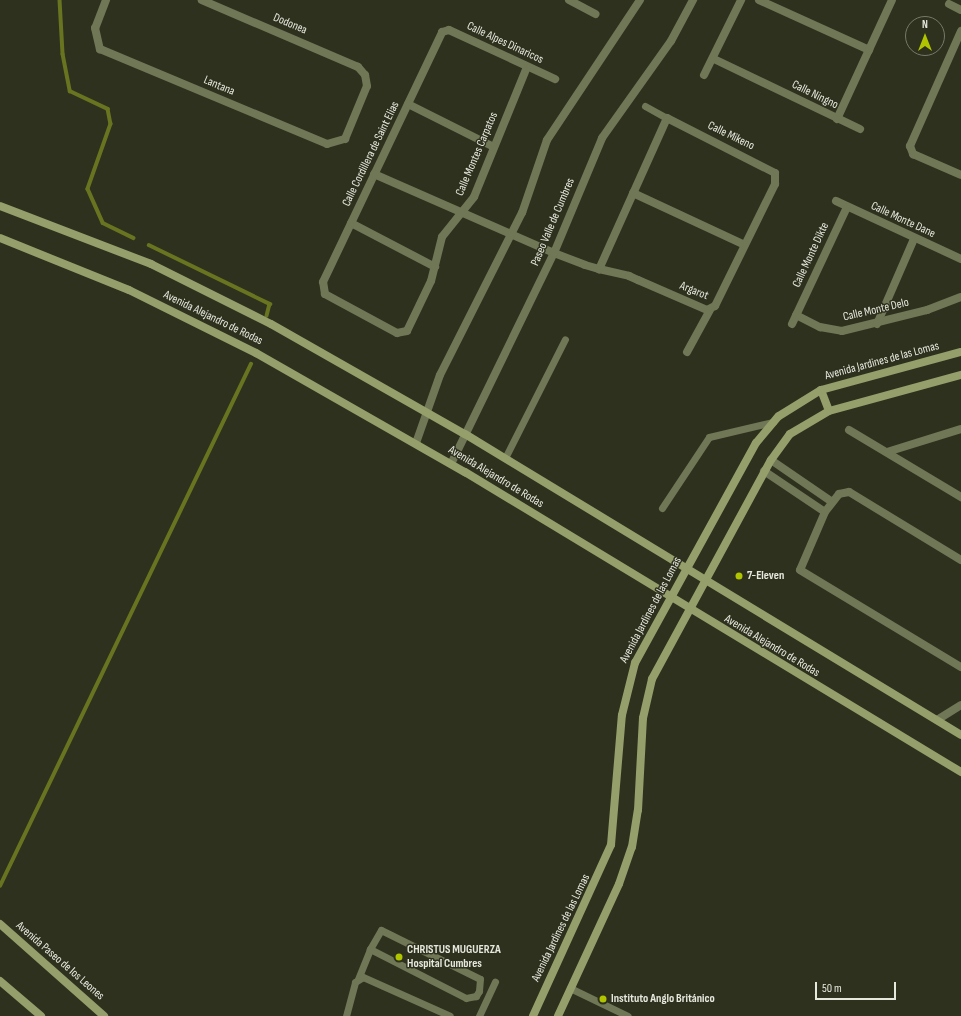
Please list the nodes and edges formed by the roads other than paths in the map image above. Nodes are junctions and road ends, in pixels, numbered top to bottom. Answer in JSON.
{"nodes":[{"id":1,"x":106,"y":0,"type":"edge"},
{"id":2,"x":202,"y":0,"type":"edge"},
{"id":3,"x":569,"y":0,"type":"edge"},
{"id":4,"x":640,"y":0,"type":"edge"},
{"id":5,"x":692,"y":0,"type":"edge"},
{"id":6,"x":741,"y":0,"type":"edge"},
{"id":7,"x":759,"y":0,"type":"edge"},
{"id":8,"x":892,"y":0,"type":"edge"},
{"id":9,"x":584,"y":3,"type":"edge"},
{"id":10,"x":949,"y":4,"type":"dead end"},
{"id":11,"x":961,"y":10,"type":"edge"},
{"id":12,"x":595,"y":14,"type":"dead end"},
{"id":13,"x":444,"y":30,"type":"joint"},
{"id":14,"x":961,"y":31,"type":"edge"},
{"id":15,"x":869,"y":50,"type":"junction"},
{"id":16,"x":714,"y":59,"type":"junction"},
{"id":17,"x":527,"y":67,"type":"junction"},
{"id":18,"x":704,"y":75,"type":"dead end"},
{"id":19,"x":555,"y":79,"type":"dead end"},
{"id":20,"x":408,"y":104,"type":"junction"},
{"id":21,"x":645,"y":106,"type":"dead end"},
{"id":22,"x":667,"y":118,"type":"junction"},
{"id":23,"x":837,"y":119,"type":"junction"},
{"id":24,"x":860,"y":129,"type":"dead end"},
{"id":25,"x":337,"y":144,"type":"joint"},
{"id":26,"x":494,"y":147,"type":"junction"},
{"id":27,"x":374,"y":174,"type":"junction"},
{"id":28,"x":961,"y":175,"type":"edge"},
{"id":29,"x":776,"y":182,"type":"joint"},
{"id":30,"x":633,"y":193,"type":"junction"},
{"id":31,"x":836,"y":202,"type":"dead end"},
{"id":32,"x":0,"y":206,"type":"edge"},
{"id":33,"x":847,"y":207,"type":"junction"},
{"id":34,"x":462,"y":214,"type":"junction"},
{"id":35,"x":351,"y":223,"type":"junction"},
{"id":36,"x":512,"y":236,"type":"junction"},
{"id":37,"x":0,"y":238,"type":"edge"},
{"id":38,"x":914,"y":239,"type":"junction"},
{"id":39,"x":746,"y":245,"type":"junction"},
{"id":40,"x":554,"y":254,"type":"junction"},
{"id":41,"x":961,"y":259,"type":"edge"},
{"id":42,"x":435,"y":267,"type":"junction"},
{"id":43,"x":599,"y":269,"type":"junction"},
{"id":44,"x":961,"y":297,"type":"edge"},
{"id":45,"x":710,"y":310,"type":"junction"},
{"id":46,"x":796,"y":314,"type":"junction"},
{"id":47,"x":792,"y":324,"type":"dead end"},
{"id":48,"x":877,"y":324,"type":"junction"},
{"id":49,"x":404,"y":333,"type":"joint"},
{"id":50,"x":565,"y":339,"type":"dead end"},
{"id":51,"x":687,"y":352,"type":"dead end"},
{"id":52,"x":961,"y":352,"type":"edge"},
{"id":53,"x":961,"y":375,"type":"edge"},
{"id":54,"x":821,"y":390,"type":"junction"},
{"id":55,"x":829,"y":411,"type":"junction"},
{"id":56,"x":426,"y":412,"type":"junction"},
{"id":57,"x":773,"y":422,"type":"junction"},
{"id":58,"x":961,"y":429,"type":"edge"},
{"id":59,"x":849,"y":430,"type":"dead end"},
{"id":60,"x":465,"y":434,"type":"junction"},
{"id":61,"x":416,"y":443,"type":"junction"},
{"id":62,"x":887,"y":452,"type":"junction"},
{"id":63,"x":506,"y":458,"type":"junction"},
{"id":64,"x":771,"y":460,"type":"junction"},
{"id":65,"x":451,"y":464,"type":"junction"},
{"id":66,"x":764,"y":471,"type":"junction"},
{"id":67,"x":961,"y":497,"type":"edge"},
{"id":68,"x":832,"y":502,"type":"junction"},
{"id":69,"x":662,"y":508,"type":"dead end"},
{"id":70,"x":825,"y":512,"type":"junction"},
{"id":71,"x":961,"y":560,"type":"edge"},
{"id":72,"x":687,"y":568,"type":"junction"},
{"id":73,"x":706,"y":579,"type":"junction"},
{"id":74,"x":670,"y":598,"type":"junction"},
{"id":75,"x":689,"y":610,"type":"junction"},
{"id":76,"x":961,"y":667,"type":"edge"},
{"id":77,"x":961,"y":705,"type":"edge"},
{"id":78,"x":937,"y":720,"type":"junction"},
{"id":79,"x":961,"y":735,"type":"edge"},
{"id":80,"x":961,"y":772,"type":"edge"},
{"id":81,"x":0,"y":924,"type":"edge"},
{"id":82,"x":370,"y":949,"type":"junction"},
{"id":83,"x":358,"y":979,"type":"junction"},
{"id":84,"x":0,"y":981,"type":"edge"},
{"id":85,"x":495,"y":982,"type":"dead end"},
{"id":86,"x":570,"y":988,"type":"junction"},
{"id":87,"x":40,"y":1016,"type":"edge"},
{"id":88,"x":104,"y":1016,"type":"edge"},
{"id":89,"x":346,"y":1016,"type":"edge"},
{"id":90,"x":450,"y":1016,"type":"edge"},
{"id":91,"x":479,"y":1016,"type":"edge"},
{"id":92,"x":533,"y":1016,"type":"edge"},
{"id":93,"x":558,"y":1016,"type":"edge"},
{"id":94,"x":628,"y":1016,"type":"edge"}],
"edges":[{"from":1,"to":25,"type":"street","name":"Lantana"},
{"from":2,"to":25,"type":"street","name":"Dodonea"},
{"from":3,"to":9,"type":"street"},
{"from":4,"to":36,"type":"street"},
{"from":5,"to":40,"type":"street","name":"Paseo Valle de Cumbres"},
{"from":6,"to":16,"type":"street"},
{"from":7,"to":15,"type":"street"},
{"from":8,"to":15,"type":"street","name":"Calle Ningno"},
{"from":9,"to":12,"type":"street"},
{"from":10,"to":11,"type":"street"},
{"from":13,"to":17,"type":"street","name":"Calle Alpes Dinaricos"},
{"from":13,"to":20,"type":"street","name":"Calle Cordillera de Saint Elias"},
{"from":14,"to":28,"type":"street"},
{"from":15,"to":23,"type":"street","name":"Calle Ningno"},
{"from":16,"to":18,"type":"street"},
{"from":16,"to":23,"type":"street","name":"Calle Ningno"},
{"from":17,"to":19,"type":"street","name":"Calle Alpes Dinaricos"},
{"from":17,"to":26,"type":"street","name":"Calle Montes Carpatos"},
{"from":20,"to":26,"type":"street"},
{"from":20,"to":27,"type":"street","name":"Calle Cordillera de Saint Elias"},
{"from":21,"to":22,"type":"lane"},
{"from":22,"to":29,"type":"street","name":"Calle Mikeno"},
{"from":22,"to":30,"type":"street"},
{"from":23,"to":24,"type":"street"},
{"from":26,"to":34,"type":"street","name":"Calle Montes Carpatos"},
{"from":27,"to":34,"type":"street","name":"Argarot"},
{"from":27,"to":35,"type":"street","name":"Calle Cordillera de Saint Elias"},
{"from":29,"to":39,"type":"street","name":"Argarot"},
{"from":30,"to":39,"type":"street"},
{"from":30,"to":43,"type":"street"},
{"from":31,"to":33,"type":"street","name":"Calle Monte Dane"},
{"from":32,"to":56,"type":"street","name":"Avenida Alejandro de Rodas"},
{"from":33,"to":38,"type":"street","name":"Calle Monte Dane"},
{"from":33,"to":46,"type":"street","name":"Calle Monte Dikte"},
{"from":34,"to":36,"type":"street","name":"Argarot"},
{"from":34,"to":42,"type":"street","name":"Calle Montes Carpatos"},
{"from":35,"to":42,"type":"street"},
{"from":35,"to":49,"type":"street","name":"Calle Cordillera de Saint Elias"},
{"from":36,"to":40,"type":"street","name":"Argarot"},
{"from":36,"to":56,"type":"street"},
{"from":37,"to":61,"type":"street","name":"Avenida Alejandro de Rodas"},
{"from":38,"to":41,"type":"street","name":"Calle Monte Dane"},
{"from":38,"to":48,"type":"street"},
{"from":39,"to":45,"type":"street","name":"Argarot"},
{"from":40,"to":43,"type":"street","name":"Argarot"},
{"from":40,"to":60,"type":"street","name":"Paseo Valle de Cumbres"},
{"from":42,"to":49,"type":"street","name":"Calle Montes Carpatos"},
{"from":43,"to":45,"type":"street","name":"Argarot"},
{"from":44,"to":48,"type":"street","name":"Calle Monte Delo"},
{"from":45,"to":51,"type":"street"},
{"from":46,"to":47,"type":"street","name":"Calle Monte Dikte"},
{"from":46,"to":48,"type":"street","name":"Calle Monte Delo"},
{"from":50,"to":63,"type":"lane"},
{"from":52,"to":54,"type":"street","name":"Avenida Jardines de las Lomas"},
{"from":53,"to":55,"type":"street"},
{"from":54,"to":55,"type":"street"},
{"from":54,"to":57,"type":"street","name":"Avenida Jardines de las Lomas"},
{"from":55,"to":64,"type":"street"},
{"from":56,"to":60,"type":"street","name":"Avenida Alejandro de Rodas"},
{"from":56,"to":61,"type":"street"},
{"from":57,"to":69,"type":"lane"},
{"from":57,"to":72,"type":"street","name":"Avenida Jardines de las Lomas"},
{"from":58,"to":62,"type":"street"},
{"from":59,"to":62,"type":"street"},
{"from":60,"to":63,"type":"street","name":"Avenida Alejandro de Rodas"},
{"from":60,"to":65,"type":"street","name":"Paseo Valle de Cumbres"},
{"from":61,"to":65,"type":"street","name":"Avenida Alejandro de Rodas"},
{"from":62,"to":67,"type":"street"},
{"from":63,"to":72,"type":"street","name":"Avenida Alejandro de Rodas"},
{"from":64,"to":66,"type":"street"},
{"from":64,"to":68,"type":"street"},
{"from":65,"to":74,"type":"street","name":"Avenida Alejandro de Rodas"},
{"from":66,"to":70,"type":"street"},
{"from":66,"to":73,"type":"street"},
{"from":68,"to":70,"type":"street"},
{"from":68,"to":71,"type":"street"},
{"from":70,"to":76,"type":"street"},
{"from":72,"to":73,"type":"street","name":"Avenida Alejandro de Rodas"},
{"from":72,"to":74,"type":"street","name":"Avenida Jardines de las Lomas"},
{"from":73,"to":75,"type":"street"},
{"from":73,"to":78,"type":"street","name":"Avenida Alejandro de Rodas"},
{"from":74,"to":75,"type":"street","name":"Avenida Alejandro de Rodas"},
{"from":74,"to":92,"type":"street","name":"Avenida Jardines de las Lomas"},
{"from":75,"to":80,"type":"street","name":"Avenida Alejandro de Rodas"},
{"from":75,"to":86,"type":"street"},
{"from":77,"to":78,"type":"street"},
{"from":78,"to":79,"type":"street","name":"Avenida Alejandro de Rodas"},
{"from":81,"to":88,"type":"street","name":"Avenida Paseo de los Leones"},
{"from":82,"to":82,"type":"lane"},
{"from":82,"to":83,"type":"lane"},
{"from":83,"to":89,"type":"lane"},
{"from":83,"to":90,"type":"lane"},
{"from":84,"to":87,"type":"street"},
{"from":85,"to":91,"type":"lane"},
{"from":86,"to":93,"type":"street"},
{"from":86,"to":94,"type":"lane"}]}
